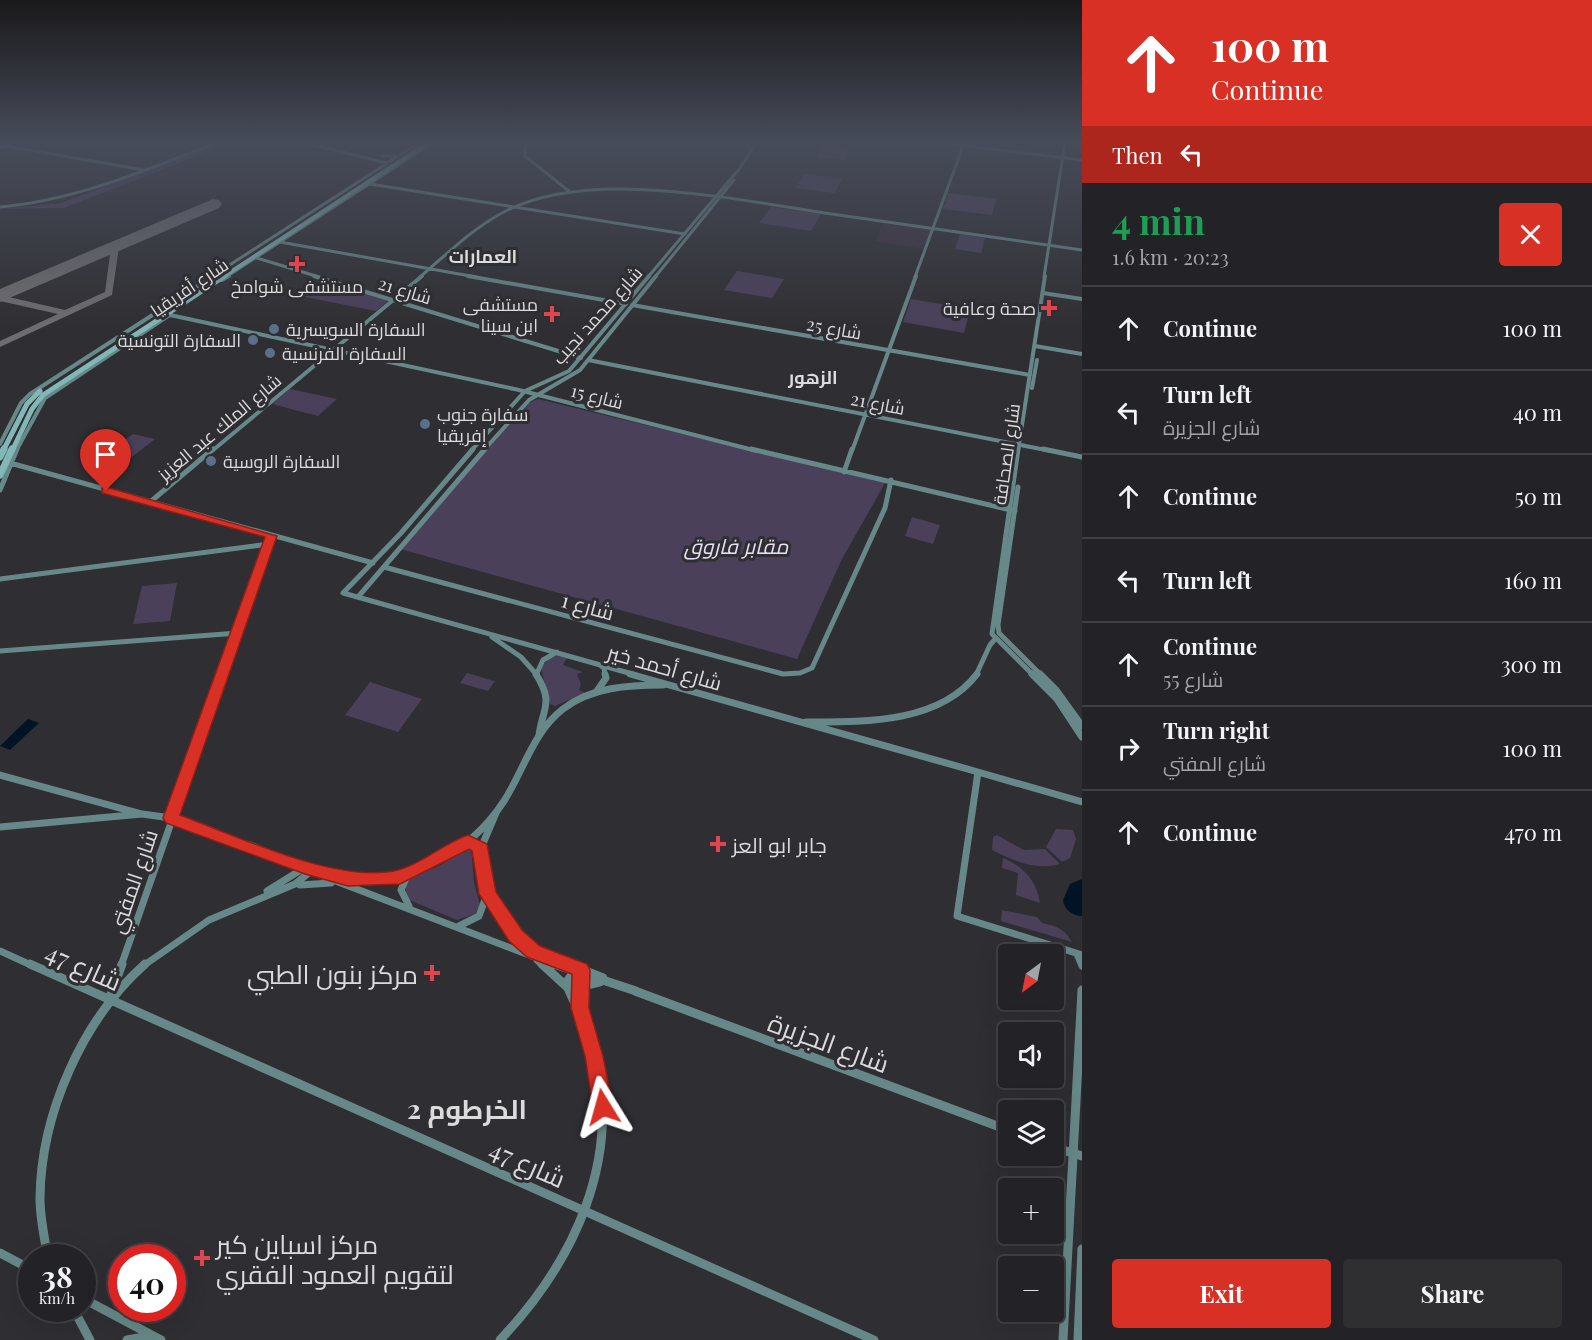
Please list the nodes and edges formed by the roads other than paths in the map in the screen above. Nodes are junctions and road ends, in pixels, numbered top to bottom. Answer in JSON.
{"nodes":[{"id":1,"x":331,"y":205,"type":"edge"},
{"id":2,"x":332,"y":205,"type":"edge"},
{"id":3,"x":332,"y":205,"type":"edge"},
{"id":4,"x":332,"y":205,"type":"edge"},
{"id":5,"x":499,"y":205,"type":"edge"},
{"id":6,"x":524,"y":205,"type":"edge"},
{"id":7,"x":707,"y":205,"type":"edge"},
{"id":8,"x":715,"y":205,"type":"edge"},
{"id":9,"x":766,"y":205,"type":"edge"},
{"id":10,"x":942,"y":205,"type":"edge"},
{"id":11,"x":1058,"y":205,"type":"edge"},
{"id":12,"x":515,"y":207,"type":"junction"},
{"id":13,"x":933,"y":228,"type":"junction"},
{"id":14,"x":685,"y":234,"type":"junction"},
{"id":15,"x":280,"y":242,"type":"junction"},
{"id":16,"x":1052,"y":245,"type":"junction"},
{"id":17,"x":1082,"y":250,"type":"edge"},
{"id":18,"x":257,"y":258,"type":"junction"},
{"id":19,"x":430,"y":269,"type":"junction"},
{"id":20,"x":228,"y":275,"type":"junction"},
{"id":21,"x":1045,"y":293,"type":"junction"},
{"id":22,"x":1082,"y":299,"type":"edge"},
{"id":23,"x":394,"y":300,"type":"junction"},
{"id":24,"x":626,"y":304,"type":"junction"},
{"id":25,"x":632,"y":305,"type":"junction"},
{"id":26,"x":165,"y":314,"type":"junction"},
{"id":27,"x":1037,"y":346,"type":"junction"},
{"id":28,"x":334,"y":349,"type":"junction"},
{"id":29,"x":888,"y":351,"type":"junction"},
{"id":30,"x":1082,"y":354,"type":"edge"},
{"id":31,"x":581,"y":358,"type":"junction"},
{"id":32,"x":588,"y":360,"type":"junction"},
{"id":33,"x":1030,"y":375,"type":"junction"},
{"id":34,"x":542,"y":385,"type":"junction"},
{"id":35,"x":552,"y":386,"type":"junction"},
{"id":36,"x":523,"y":390,"type":"junction"},
{"id":37,"x":537,"y":393,"type":"junction"},
{"id":38,"x":548,"y":396,"type":"junction"},
{"id":39,"x":527,"y":402,"type":"junction"},
{"id":40,"x":24,"y":404,"type":"junction"},
{"id":41,"x":865,"y":414,"type":"junction"},
{"id":42,"x":0,"y":444,"type":"edge"},
{"id":43,"x":1022,"y":445,"type":"junction"},
{"id":44,"x":0,"y":457,"type":"edge"},
{"id":45,"x":1082,"y":457,"type":"edge"},
{"id":46,"x":10,"y":464,"type":"junction"},
{"id":47,"x":24,"y":468,"type":"junction"},
{"id":48,"x":844,"y":471,"type":"junction"},
{"id":49,"x":453,"y":473,"type":"junction"},
{"id":50,"x":463,"y":474,"type":"junction"},
{"id":51,"x":3,"y":475,"type":"edge"},
{"id":52,"x":443,"y":484,"type":"junction"},
{"id":53,"x":891,"y":484,"type":"junction"},
{"id":54,"x":452,"y":487,"type":"junction"},
{"id":55,"x":0,"y":490,"type":"edge"},
{"id":56,"x":149,"y":502,"type":"junction"},
{"id":57,"x":1013,"y":509,"type":"junction"},
{"id":58,"x":272,"y":536,"type":"junction"},
{"id":59,"x":269,"y":544,"type":"junction"},
{"id":60,"x":372,"y":563,"type":"junction"},
{"id":61,"x":384,"y":567,"type":"junction"},
{"id":62,"x":0,"y":579,"type":"edge"},
{"id":63,"x":358,"y":597,"type":"junction"},
{"id":64,"x":481,"y":631,"type":"junction"},
{"id":65,"x":238,"y":633,"type":"junction"},
{"id":66,"x":993,"y":637,"type":"junction"},
{"id":67,"x":1003,"y":639,"type":"junction"},
{"id":68,"x":0,"y":651,"type":"edge"},
{"id":69,"x":557,"y":652,"type":"junction"},
{"id":70,"x":593,"y":662,"type":"junction"},
{"id":71,"x":537,"y":674,"type":"junction"},
{"id":72,"x":676,"y":686,"type":"junction"},
{"id":73,"x":596,"y":692,"type":"junction"},
{"id":74,"x":548,"y":706,"type":"junction"},
{"id":75,"x":563,"y":710,"type":"junction"},
{"id":76,"x":796,"y":722,"type":"junction"},
{"id":77,"x":1082,"y":726,"type":"edge"},
{"id":78,"x":539,"y":735,"type":"junction"},
{"id":79,"x":1082,"y":738,"type":"edge"},
{"id":80,"x":978,"y":772,"type":"junction"},
{"id":81,"x":0,"y":775,"type":"edge"},
{"id":82,"x":1082,"y":802,"type":"edge"},
{"id":83,"x":137,"y":813,"type":"junction"},
{"id":84,"x":496,"y":813,"type":"junction"},
{"id":85,"x":171,"y":818,"type":"junction"},
{"id":86,"x":0,"y":827,"type":"edge"},
{"id":87,"x":468,"y":842,"type":"junction"},
{"id":88,"x":242,"y":845,"type":"junction"},
{"id":89,"x":482,"y":848,"type":"junction"},
{"id":90,"x":286,"y":863,"type":"junction"},
{"id":91,"x":307,"y":870,"type":"junction"},
{"id":92,"x":408,"y":875,"type":"junction"},
{"id":93,"x":291,"y":877,"type":"junction"},
{"id":94,"x":335,"y":882,"type":"junction"},
{"id":95,"x":296,"y":885,"type":"junction"},
{"id":96,"x":488,"y":894,"type":"junction"},
{"id":97,"x":256,"y":897,"type":"junction"},
{"id":98,"x":412,"y":909,"type":"junction"},
{"id":99,"x":459,"y":926,"type":"junction"},
{"id":100,"x":0,"y":951,"type":"edge"},
{"id":101,"x":532,"y":953,"type":"junction"},
{"id":102,"x":1079,"y":954,"type":"edge"},
{"id":103,"x":1082,"y":966,"type":"edge"},
{"id":104,"x":578,"y":971,"type":"junction"},
{"id":105,"x":601,"y":981,"type":"junction"},
{"id":106,"x":580,"y":987,"type":"junction"},
{"id":107,"x":568,"y":988,"type":"junction"},
{"id":108,"x":1082,"y":990,"type":"edge"},
{"id":109,"x":636,"y":992,"type":"junction"},
{"id":110,"x":109,"y":1000,"type":"junction"},
{"id":111,"x":580,"y":1008,"type":"junction"},
{"id":112,"x":998,"y":1126,"type":"edge"},
{"id":113,"x":1064,"y":1151,"type":"edge"},
{"id":114,"x":1072,"y":1154,"type":"junction"},
{"id":115,"x":1082,"y":1156,"type":"edge"},
{"id":116,"x":583,"y":1211,"type":"junction"},
{"id":117,"x":45,"y":1244,"type":"edge"},
{"id":118,"x":1082,"y":1249,"type":"edge"},
{"id":119,"x":0,"y":1253,"type":"edge"},
{"id":120,"x":18,"y":1263,"type":"edge"},
{"id":121,"x":96,"y":1305,"type":"edge"},
{"id":122,"x":80,"y":1322,"type":"edge"},
{"id":123,"x":157,"y":1338,"type":"edge"},
{"id":124,"x":90,"y":1340,"type":"edge"},
{"id":125,"x":127,"y":1340,"type":"edge"},
{"id":126,"x":500,"y":1340,"type":"edge"},
{"id":127,"x":874,"y":1340,"type":"edge"},
{"id":128,"x":1063,"y":1340,"type":"edge"},
{"id":129,"x":1078,"y":1340,"type":"edge"}],
"edges":[{"from":1,"to":40,"type":"street","name":"شارع أفريقيا"},
{"from":2,"to":15,"type":"street","name":"شارع أفريقيا"},
{"from":3,"to":20,"type":"highway","name":"شارع أفريقيا"},
{"from":4,"to":26,"type":"highway","name":"شارع أفريقيا"},
{"from":5,"to":12,"type":"street"},
{"from":6,"to":12,"type":"street","name":"شارع الملك عبد العزيز"},
{"from":7,"to":14,"type":"street","name":"شارع محمد نجيب"},
{"from":8,"to":25,"type":"street","name":"شارع محمد نجيب"},
{"from":9,"to":13,"type":"street","name":"شارع الملك عبد العزيز"},
{"from":10,"to":13,"type":"street"},
{"from":11,"to":16,"type":"street","name":"شارع الصحافة"},
{"from":12,"to":14,"type":"street"},
{"from":12,"to":19,"type":"street","name":"شارع الملك عبد العزيز"},
{"from":13,"to":16,"type":"street","name":"شارع الملك عبد العزيز"},
{"from":13,"to":29,"type":"street"},
{"from":14,"to":24,"type":"street","name":"شارع محمد نجيب"},
{"from":15,"to":18,"type":"street","name":"شارع أفريقيا"},
{"from":15,"to":19,"type":"street"},
{"from":16,"to":17,"type":"street","name":"شارع الملك عبد العزيز"},
{"from":16,"to":21,"type":"street","name":"شارع الصحافة"},
{"from":18,"to":20,"type":"street","name":"شارع أفريقيا"},
{"from":18,"to":23,"type":"street","name":"شارع 21"},
{"from":19,"to":23,"type":"street","name":"شارع الملك عبد العزيز"},
{"from":19,"to":24,"type":"street"},
{"from":20,"to":26,"type":"highway","name":"شارع أفريقيا"},
{"from":21,"to":22,"type":"street"},
{"from":21,"to":27,"type":"street","name":"شارع الصحافة"},
{"from":23,"to":28,"type":"street","name":"شارع الملك عبد العزيز"},
{"from":23,"to":31,"type":"street","name":"شارع 21"},
{"from":24,"to":31,"type":"street","name":"شارع محمد نجيب"},
{"from":25,"to":29,"type":"street","name":"شارع 25"},
{"from":25,"to":32,"type":"street","name":"شارع محمد نجيب"},
{"from":26,"to":28,"type":"street","name":"شارع 15"},
{"from":26,"to":40,"type":"highway","name":"شارع أفريقيا"},
{"from":26,"to":46,"type":"street","name":"شارع أفريقيا"},
{"from":26,"to":51,"type":"highway","name":"شارع أفريقيا"},
{"from":27,"to":30,"type":"street"},
{"from":27,"to":33,"type":"street","name":"شارع الصحافة"},
{"from":27,"to":43,"type":"street","name":"شارع الصحافة"},
{"from":28,"to":36,"type":"street","name":"شارع 15"},
{"from":28,"to":56,"type":"street","name":"شارع الملك عبد العزيز"},
{"from":29,"to":33,"type":"street","name":"شارع 25"},
{"from":29,"to":41,"type":"street"},
{"from":31,"to":34,"type":"street","name":"شارع محمد نجيب"},
{"from":32,"to":35,"type":"street","name":"شارع محمد نجيب"},
{"from":32,"to":41,"type":"street","name":"شارع 21"},
{"from":33,"to":43,"type":"street","name":"شارع الصحافة"},
{"from":34,"to":36,"type":"street"},
{"from":34,"to":36,"type":"street","name":"شارع محمد نجيب"},
{"from":35,"to":37,"type":"street","name":"شارع محمد نجيب"},
{"from":35,"to":38,"type":"street"},
{"from":36,"to":37,"type":"street","name":"شارع 15"},
{"from":36,"to":49,"type":"street"},
{"from":37,"to":38,"type":"street","name":"شارع 15"},
{"from":37,"to":39,"type":"street","name":"شارع محمد نجيب"},
{"from":38,"to":39,"type":"street"},
{"from":38,"to":48,"type":"street","name":"شارع 15"},
{"from":39,"to":50,"type":"street","name":"شارع محمد نجيب"},
{"from":40,"to":42,"type":"street","name":"شارع أفريقيا"},
{"from":40,"to":44,"type":"highway","name":"شارع أفريقيا"},
{"from":41,"to":43,"type":"street","name":"شارع 21"},
{"from":41,"to":48,"type":"street"},
{"from":43,"to":45,"type":"street","name":"شارع 21"},
{"from":43,"to":57,"type":"street","name":"شارع الصحافة"},
{"from":46,"to":47,"type":"street"},
{"from":46,"to":51,"type":"street","name":"شارع أفريقيا"},
{"from":47,"to":51,"type":"street"},
{"from":47,"to":56,"type":"street"},
{"from":48,"to":53,"type":"street","name":"شارع 15"},
{"from":48,"to":53,"type":"street","name":"شارع 15"},
{"from":49,"to":50,"type":"street"},
{"from":49,"to":52,"type":"street"},
{"from":50,"to":54,"type":"street","name":"شارع محمد نجيب"},
{"from":51,"to":55,"type":"street","name":"شارع أفريقيا"},
{"from":52,"to":54,"type":"street"},
{"from":52,"to":60,"type":"street"},
{"from":53,"to":57,"type":"street","name":"شارع 15"},
{"from":53,"to":61,"type":"street","name":"شارع 1"},
{"from":54,"to":61,"type":"street","name":"شارع محمد نجيب"},
{"from":56,"to":58,"type":"street"},
{"from":57,"to":66,"type":"street","name":"شارع الصحافة"},
{"from":57,"to":67,"type":"street","name":"شارع الصحافة"},
{"from":58,"to":59,"type":"street","name":"شارع المفتي"},
{"from":58,"to":60,"type":"street"},
{"from":59,"to":62,"type":"street"},
{"from":59,"to":65,"type":"street","name":"شارع المفتي"},
{"from":60,"to":63,"type":"street","name":"شارع أحمد خير"},
{"from":61,"to":63,"type":"street","name":"شارع محمد نجيب"},
{"from":63,"to":64,"type":"street","name":"شارع أحمد خير"},
{"from":64,"to":69,"type":"street","name":"شارع أحمد خير"},
{"from":64,"to":71,"type":"street"},
{"from":65,"to":68,"type":"street"},
{"from":65,"to":85,"type":"street","name":"شارع المفتي"},
{"from":66,"to":67,"type":"street"},
{"from":66,"to":76,"type":"street"},
{"from":66,"to":79,"type":"street"},
{"from":67,"to":77,"type":"street"},
{"from":69,"to":70,"type":"street","name":"شارع أحمد خير"},
{"from":69,"to":71,"type":"street"},
{"from":70,"to":72,"type":"street","name":"شارع أحمد خير"},
{"from":70,"to":73,"type":"street"},
{"from":71,"to":74,"type":"street"},
{"from":72,"to":73,"type":"street"},
{"from":72,"to":76,"type":"street","name":"شارع أحمد خير"},
{"from":73,"to":75,"type":"street"},
{"from":74,"to":75,"type":"street"},
{"from":74,"to":78,"type":"street"},
{"from":75,"to":78,"type":"street"},
{"from":76,"to":80,"type":"street","name":"شارع أحمد خير"},
{"from":78,"to":84,"type":"street"},
{"from":80,"to":82,"type":"street","name":"شارع أحمد خير"},
{"from":80,"to":102,"type":"street"},
{"from":81,"to":83,"type":"street"},
{"from":83,"to":85,"type":"street"},
{"from":83,"to":86,"type":"street"},
{"from":84,"to":87,"type":"street"},
{"from":84,"to":89,"type":"street"},
{"from":85,"to":88,"type":"street"},
{"from":85,"to":110,"type":"street","name":"شارع المفتي"},
{"from":87,"to":89,"type":"street"},
{"from":87,"to":92,"type":"street"},
{"from":88,"to":90,"type":"street"},
{"from":88,"to":91,"type":"street"},
{"from":89,"to":96,"type":"street"},
{"from":90,"to":91,"type":"street"},
{"from":90,"to":93,"type":"street"},
{"from":91,"to":92,"type":"street"},
{"from":91,"to":93,"type":"street"},
{"from":91,"to":94,"type":"street"},
{"from":91,"to":95,"type":"street"},
{"from":92,"to":98,"type":"street"},
{"from":93,"to":97,"type":"street"},
{"from":94,"to":95,"type":"street"},
{"from":94,"to":98,"type":"street"},
{"from":95,"to":97,"type":"street"},
{"from":96,"to":99,"type":"street"},
{"from":96,"to":101,"type":"street"},
{"from":97,"to":110,"type":"street"},
{"from":98,"to":99,"type":"street"},
{"from":99,"to":101,"type":"street","name":"شارع الجزيرة"},
{"from":100,"to":110,"type":"street","name":"شارع 47"},
{"from":101,"to":104,"type":"street","name":"شارع الجزيرة"},
{"from":101,"to":107,"type":"street"},
{"from":102,"to":103,"type":"street"},
{"from":104,"to":105,"type":"street","name":"شارع الجزيرة"},
{"from":104,"to":106,"type":"street"},
{"from":104,"to":107,"type":"street"},
{"from":104,"to":109,"type":"street","name":"شارع الجزيرة"},
{"from":105,"to":106,"type":"street"},
{"from":105,"to":109,"type":"street","name":"شارع الجزيرة"},
{"from":106,"to":111,"type":"street"},
{"from":107,"to":111,"type":"street"},
{"from":108,"to":114,"type":"street"},
{"from":109,"to":112,"type":"street","name":"شارع الجزيرة"},
{"from":110,"to":116,"type":"street","name":"شارع 47"},
{"from":110,"to":117,"type":"street"},
{"from":111,"to":116,"type":"street"},
{"from":113,"to":114,"type":"street"},
{"from":114,"to":115,"type":"street"},
{"from":114,"to":128,"type":"street"},
{"from":116,"to":126,"type":"street"},
{"from":116,"to":127,"type":"street","name":"شارع 47"},
{"from":118,"to":129,"type":"street"},
{"from":119,"to":120,"type":"street"},
{"from":121,"to":123,"type":"street"},
{"from":122,"to":124,"type":"street"},
{"from":123,"to":125,"type":"street"}]}
